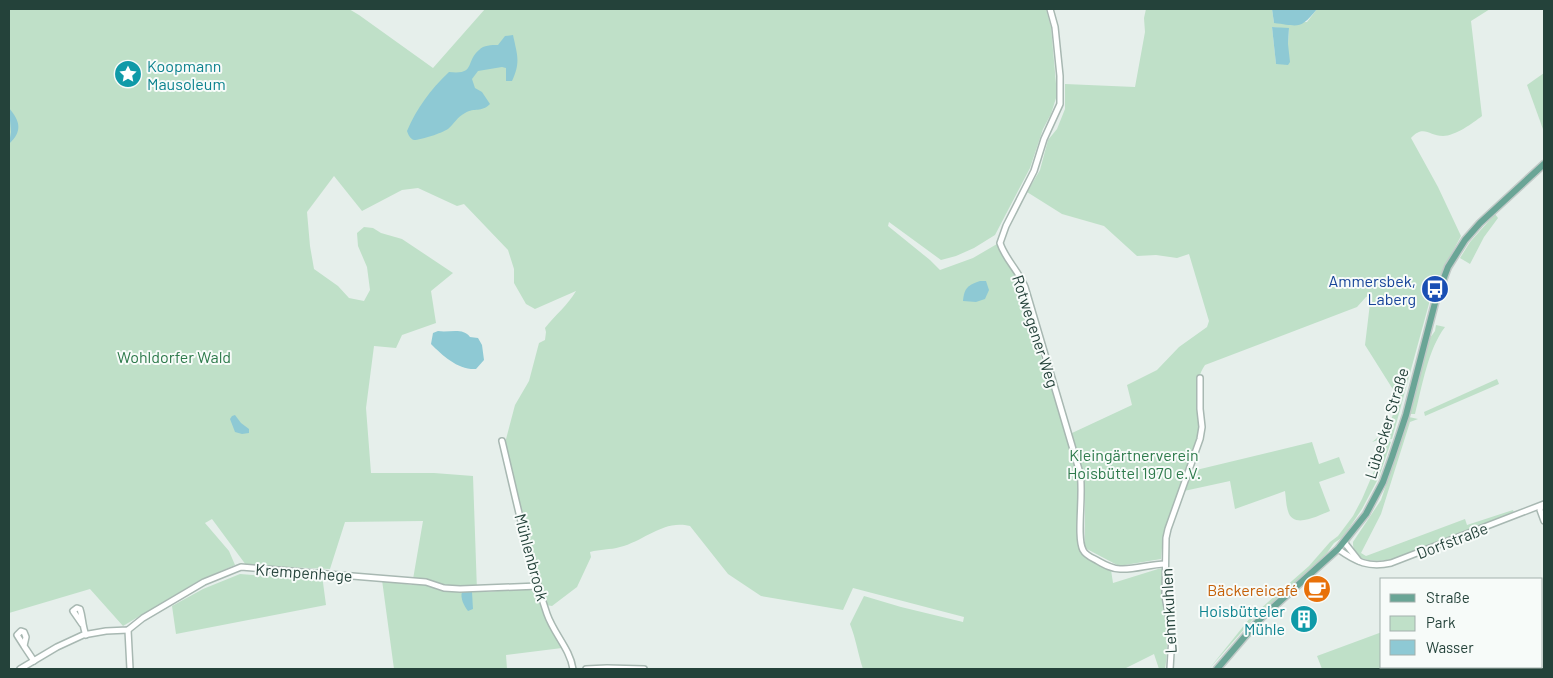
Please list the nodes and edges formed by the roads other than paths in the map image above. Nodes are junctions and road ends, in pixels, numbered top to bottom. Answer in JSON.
{"nodes":[{"id":1,"x":1050,"y":9,"type":"edge"},
{"id":2,"x":1544,"y":164,"type":"edge"},
{"id":3,"x":1200,"y":378,"type":"dead end"},
{"id":4,"x":502,"y":441,"type":"dead end"},
{"id":5,"x":1543,"y":505,"type":"edge"},
{"id":6,"x":1544,"y":521,"type":"edge"},
{"id":7,"x":1344,"y":542,"type":"junction"},
{"id":8,"x":1338,"y":549,"type":"junction"},
{"id":9,"x":1359,"y":561,"type":"junction"},
{"id":10,"x":1166,"y":564,"type":"junction"},
{"id":11,"x":538,"y":586,"type":"junction"},
{"id":12,"x":82,"y":624,"type":"dead end"},
{"id":13,"x":128,"y":630,"type":"junction"},
{"id":14,"x":86,"y":635,"type":"junction"},
{"id":15,"x":24,"y":646,"type":"dead end"},
{"id":16,"x":34,"y":661,"type":"junction"},
{"id":17,"x":20,"y":669,"type":"edge"},
{"id":18,"x":130,"y":669,"type":"edge"},
{"id":19,"x":573,"y":669,"type":"edge"},
{"id":20,"x":586,"y":669,"type":"edge"},
{"id":21,"x":644,"y":669,"type":"edge"},
{"id":22,"x":1170,"y":669,"type":"edge"},
{"id":23,"x":1217,"y":669,"type":"edge"}],
"edges":[{"from":1,"to":10,"type":"street","name":"Rotwegener Weg"},
{"from":2,"to":7,"type":"main road","name":"Lübecker Straße"},
{"from":3,"to":10,"type":"street","name":"Lehmkuhlen"},
{"from":4,"to":11,"type":"street","name":"Mühlenbrook"},
{"from":5,"to":6,"type":"street"},
{"from":5,"to":9,"type":"street","name":"Dorfstraße"},
{"from":7,"to":8,"type":"main road","name":"Lübecker Straße"},
{"from":7,"to":9,"type":"street"},
{"from":8,"to":9,"type":"street","name":"Dorfstraße"},
{"from":8,"to":23,"type":"main road","name":"Lübecker Straße"},
{"from":10,"to":22,"type":"street","name":"Lehmkuhlen"},
{"from":11,"to":13,"type":"street","name":"Krempenhege"},
{"from":11,"to":19,"type":"street","name":"Mühlenbrook"},
{"from":12,"to":14,"type":"street"},
{"from":13,"to":14,"type":"street"},
{"from":13,"to":18,"type":"street"},
{"from":14,"to":16,"type":"street"},
{"from":15,"to":16,"type":"street"},
{"from":16,"to":17,"type":"street"},
{"from":20,"to":21,"type":"street"}]}
